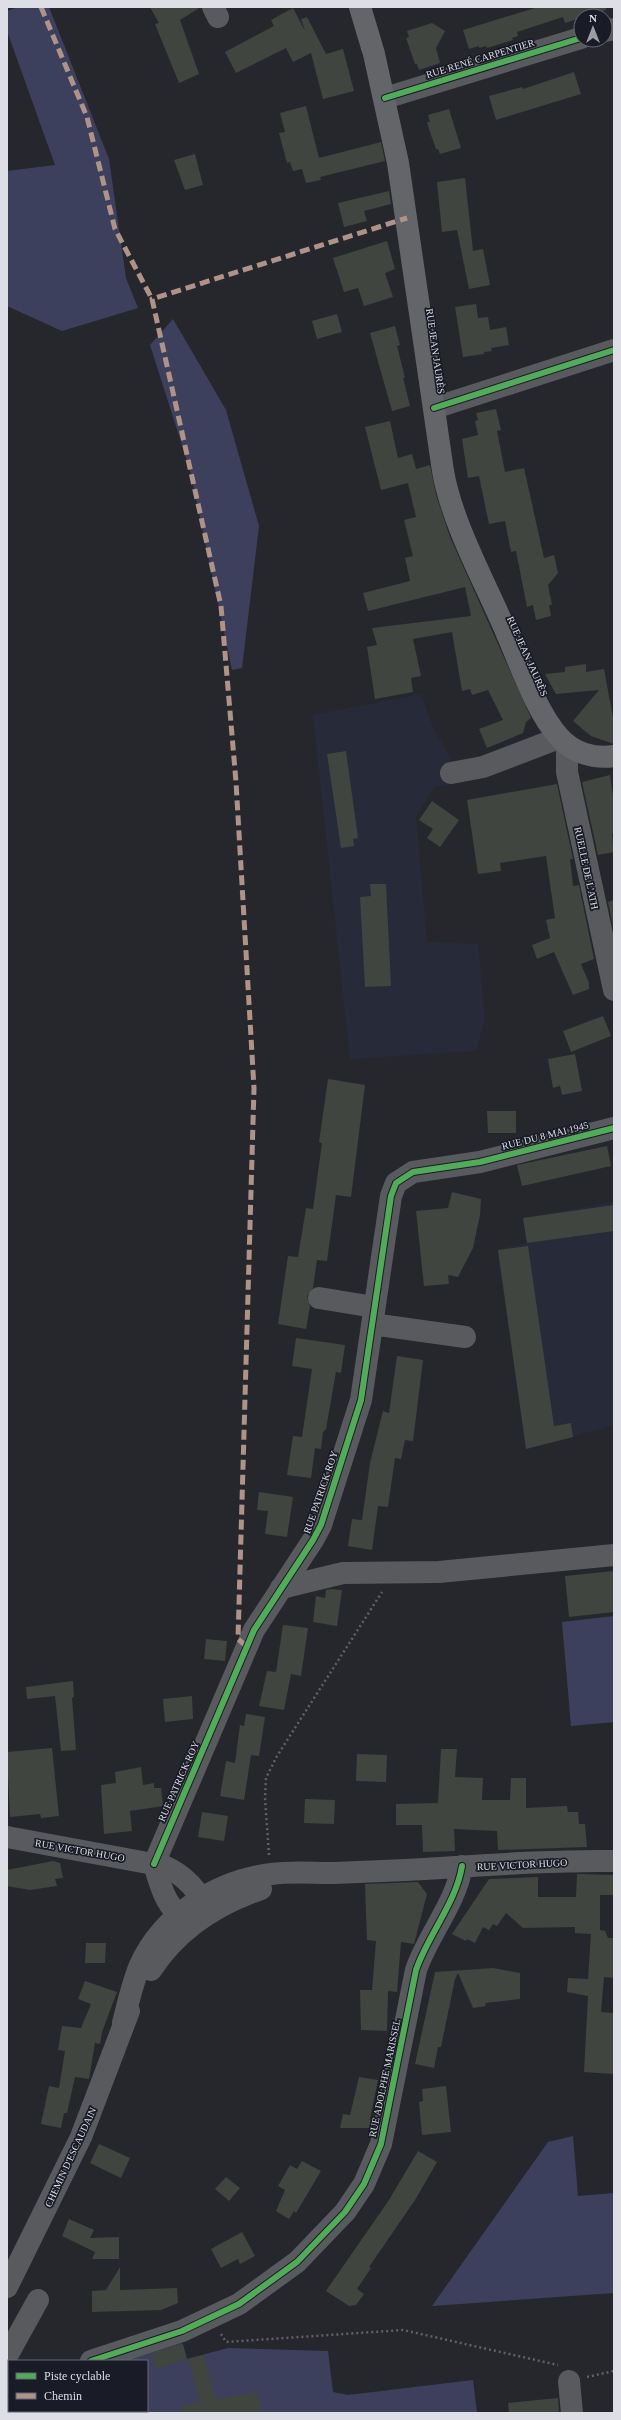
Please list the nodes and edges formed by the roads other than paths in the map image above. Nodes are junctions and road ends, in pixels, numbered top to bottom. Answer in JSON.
{"nodes":[{"id":1,"x":360,"y":7,"type":"edge"},
{"id":2,"x":573,"y":40,"type":"edge"},
{"id":3,"x":385,"y":98,"type":"junction"},
{"id":4,"x":614,"y":350,"type":"edge"},
{"id":5,"x":434,"y":408,"type":"junction"},
{"id":6,"x":563,"y":742,"type":"junction"},
{"id":7,"x":614,"y":756,"type":"edge"},
{"id":8,"x":451,"y":773,"type":"dead end"},
{"id":9,"x":614,"y":990,"type":"edge"},
{"id":10,"x":614,"y":1128,"type":"edge"},
{"id":11,"x":480,"y":1162,"type":"joint"},
{"id":12,"x":319,"y":1298,"type":"dead end"},
{"id":13,"x":373,"y":1316,"type":"junction"},
{"id":14,"x":466,"y":1337,"type":"dead end"},
{"id":15,"x":614,"y":1555,"type":"edge"},
{"id":16,"x":281,"y":1588,"type":"junction"},
{"id":17,"x":7,"y":1837,"type":"edge"},
{"id":18,"x":614,"y":1861,"type":"edge"},
{"id":19,"x":154,"y":1864,"type":"junction"},
{"id":20,"x":462,"y":1866,"type":"junction"},
{"id":21,"x":334,"y":1873,"type":"junction"},
{"id":22,"x":192,"y":1910,"type":"junction"},
{"id":23,"x":7,"y":2287,"type":"edge"},
{"id":24,"x":38,"y":2300,"type":"dead end"},
{"id":25,"x":7,"y":2356,"type":"edge"},
{"id":26,"x":94,"y":2360,"type":"edge"},
{"id":27,"x":569,"y":2381,"type":"road end"},
{"id":28,"x":572,"y":2413,"type":"edge"}],
"edges":[{"from":1,"to":3,"type":"main road","name":"RUE JEAN JAURÈS"},
{"from":2,"to":3,"type":"street","name":"RUE RENÉ CARPENTIER"},
{"from":3,"to":5,"type":"main road","name":"RUE JEAN JAURÈS"},
{"from":4,"to":5,"type":"street"},
{"from":5,"to":6,"type":"main road","name":"RUE JEAN JAURÈS"},
{"from":6,"to":7,"type":"main road"},
{"from":6,"to":8,"type":"street"},
{"from":6,"to":9,"type":"street","name":"RUELLE DE L'ATH"},
{"from":10,"to":11,"type":"street","name":"RUE DU 8 MAI 1945"},
{"from":11,"to":13,"type":"street","name":"RUE PATRICK ROY"},
{"from":12,"to":13,"type":"street"},
{"from":13,"to":14,"type":"street"},
{"from":13,"to":16,"type":"street","name":"RUE PATRICK ROY"},
{"from":15,"to":16,"type":"street"},
{"from":16,"to":19,"type":"street","name":"RUE PATRICK ROY"},
{"from":17,"to":19,"type":"street","name":"RUE VICTOR HUGO"},
{"from":18,"to":20,"type":"street","name":"RUE VICTOR HUGO"},
{"from":19,"to":22,"type":"street","name":"RUE VICTOR HUGO"},
{"from":20,"to":21,"type":"street","name":"RUE VICTOR HUGO"},
{"from":20,"to":26,"type":"street","name":"RUE ADOLPHE MARISSEL"},
{"from":21,"to":22,"type":"street","name":"RUE VICTOR HUGO"},
{"from":21,"to":22,"type":"street","name":"RUE VICTOR HUGO"},
{"from":22,"to":23,"type":"street","name":"CHEMIN D'ESCAUDAIN"},
{"from":24,"to":25,"type":"street"},
{"from":27,"to":28,"type":"street"}]}
